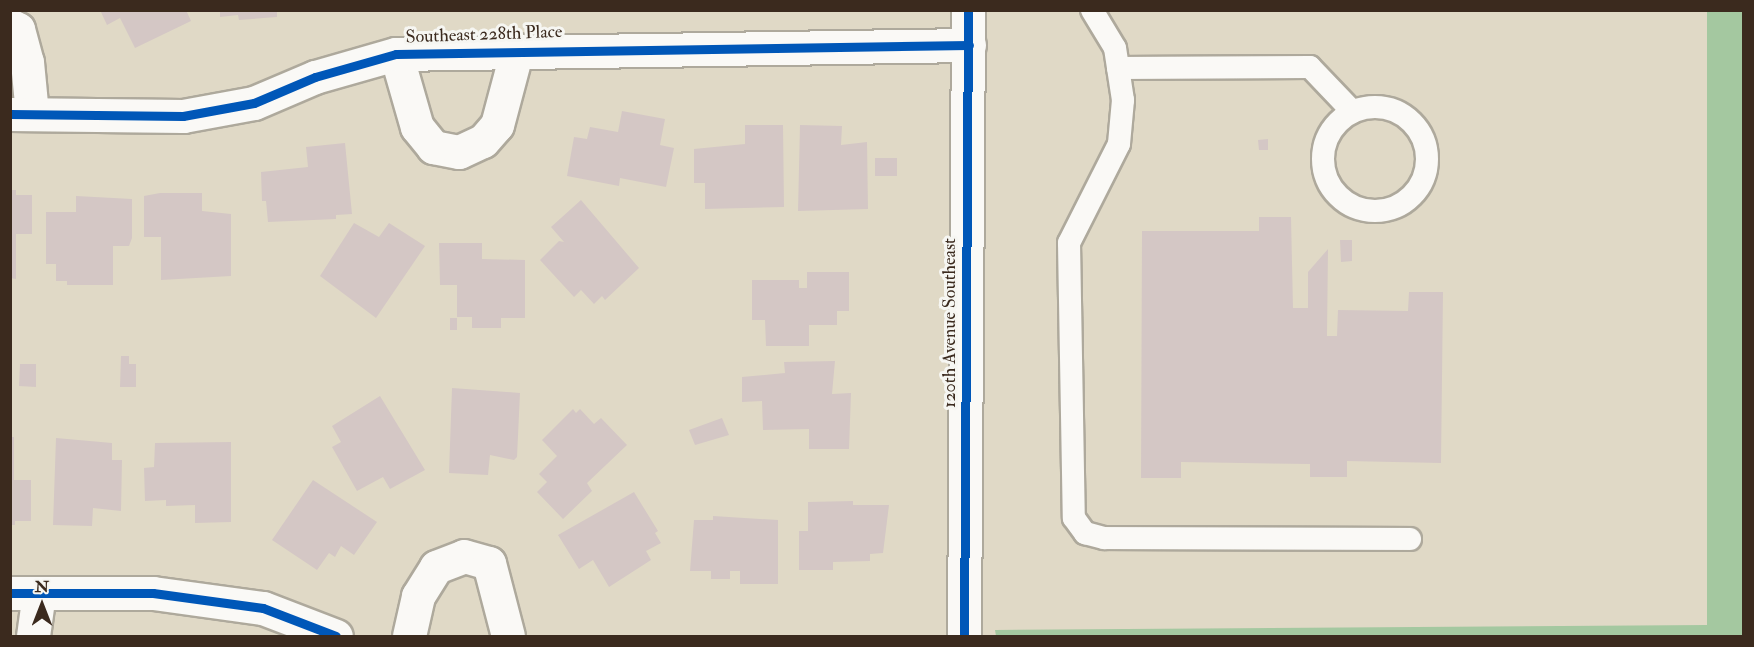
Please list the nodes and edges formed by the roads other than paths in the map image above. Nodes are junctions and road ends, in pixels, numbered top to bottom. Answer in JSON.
{"nodes":[{"id":1,"x":968,"y":10,"type":"edge"},
{"id":2,"x":1092,"y":10,"type":"edge"},
{"id":3,"x":10,"y":25,"type":"edge"},
{"id":4,"x":969,"y":45,"type":"junction"},
{"id":5,"x":517,"y":50,"type":"junction"},
{"id":6,"x":396,"y":54,"type":"junction"},
{"id":7,"x":1118,"y":68,"type":"junction"},
{"id":8,"x":1353,"y":112,"type":"junction"},
{"id":9,"x":21,"y":114,"type":"edge"},
{"id":10,"x":1410,"y":539,"type":"dead end"},
{"id":11,"x":25,"y":593,"type":"edge"},
{"id":12,"x":33,"y":636,"type":"edge"},
{"id":13,"x":336,"y":636,"type":"edge"},
{"id":14,"x":409,"y":636,"type":"edge"},
{"id":15,"x":508,"y":636,"type":"edge"},
{"id":16,"x":964,"y":636,"type":"edge"}],
"edges":[{"from":1,"to":4,"type":"street","name":"120th Avenue Southeast"},
{"from":2,"to":7,"type":"lane"},
{"from":3,"to":9,"type":"street","name":"Southeast 228th Place"},
{"from":4,"to":5,"type":"street","name":"Southeast 228th Place"},
{"from":4,"to":16,"type":"street","name":"120th Avenue Southeast"},
{"from":5,"to":6,"type":"street","name":"Southeast 228th Place"},
{"from":5,"to":6,"type":"street","name":"Southeast 228th Place"},
{"from":6,"to":9,"type":"street","name":"Southeast 228th Place"},
{"from":7,"to":8,"type":"lane"},
{"from":7,"to":10,"type":"lane"},
{"from":8,"to":8,"type":"lane"},
{"from":11,"to":12,"type":"street"},
{"from":11,"to":13,"type":"street"},
{"from":14,"to":15,"type":"street"}]}
